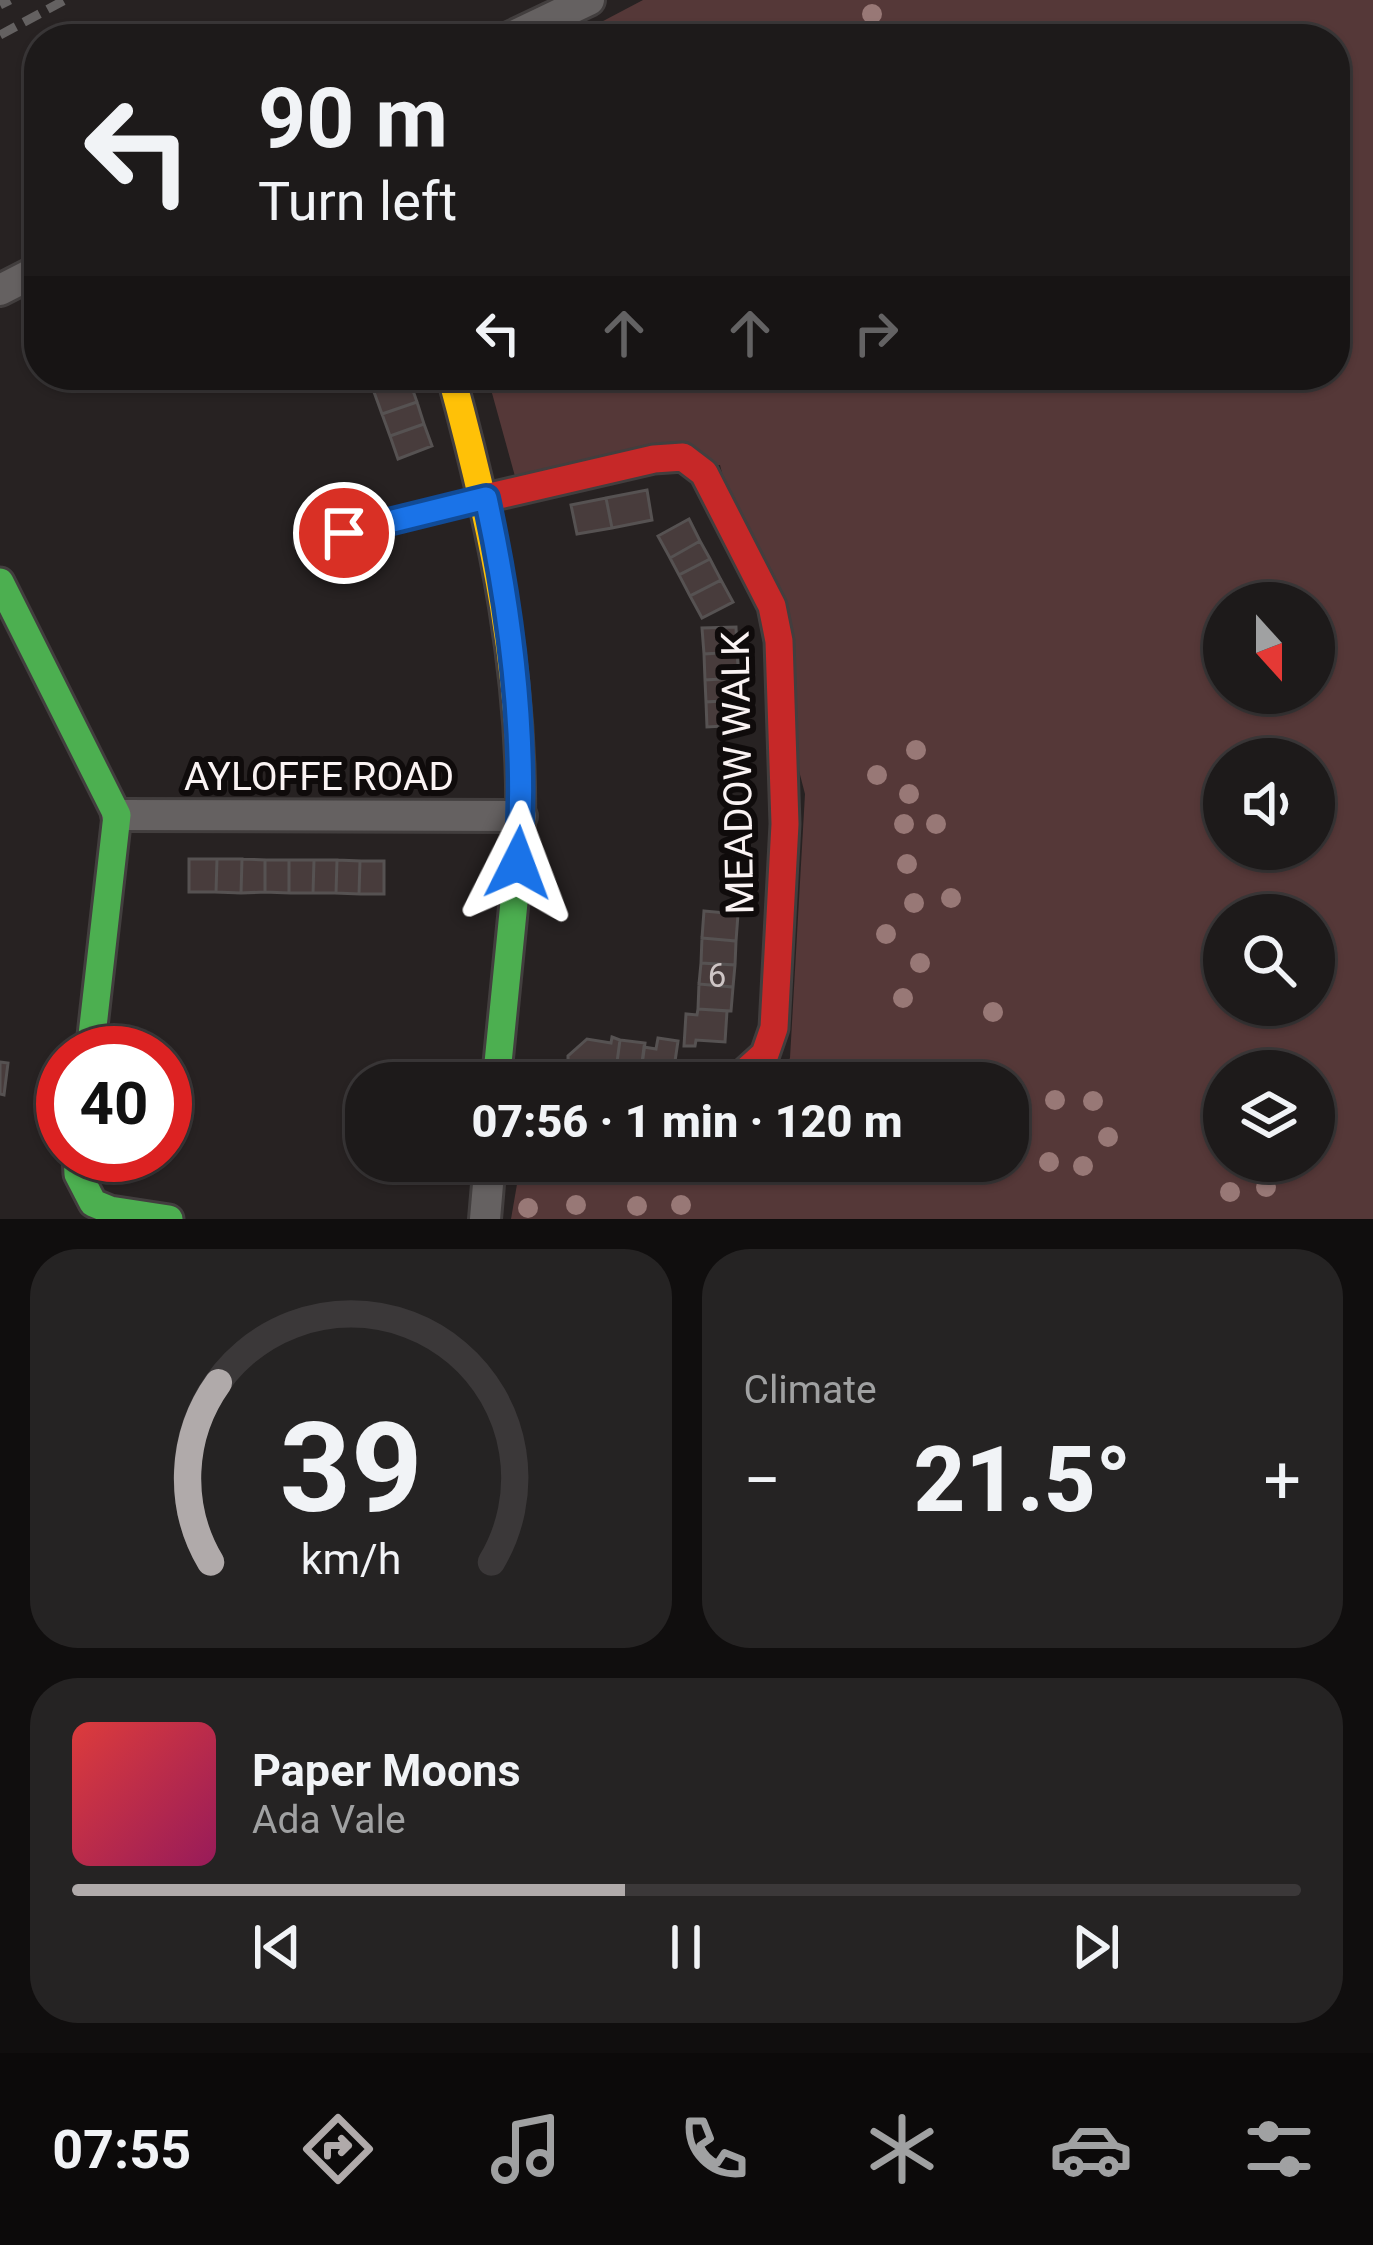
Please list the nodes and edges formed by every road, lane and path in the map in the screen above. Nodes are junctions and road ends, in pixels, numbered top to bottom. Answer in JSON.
{"nodes":[{"id":1,"x":589,"y":0,"type":"edge"},
{"id":2,"x":539,"y":24,"type":"edge"},
{"id":3,"x":455,"y":390,"type":"edge"},
{"id":4,"x":486,"y":498,"type":"junction"},
{"id":5,"x":303,"y":544,"type":"dead end"},
{"id":6,"x":0,"y":584,"type":"edge"},
{"id":7,"x":117,"y":815,"type":"junction"},
{"id":8,"x":521,"y":816,"type":"junction"},
{"id":9,"x":93,"y":1026,"type":"edge"},
{"id":10,"x":499,"y":1062,"type":"edge"},
{"id":11,"x":756,"y":1062,"type":"edge"},
{"id":12,"x":82,"y":1182,"type":"edge"},
{"id":13,"x":488,"y":1182,"type":"edge"},
{"id":14,"x":169,"y":1219,"type":"edge"},
{"id":15,"x":485,"y":1219,"type":"edge"}],
"edges":[{"from":1,"to":2,"type":"street"},
{"from":3,"to":4,"type":"street"},
{"from":4,"to":5,"type":"lane"},
{"from":4,"to":8,"type":"street"},
{"from":4,"to":11,"type":"street","name":"MEADOW WALK"},
{"from":6,"to":7,"type":"street"},
{"from":7,"to":8,"type":"street","name":"AYLOFFE ROAD"},
{"from":7,"to":9,"type":"street"},
{"from":8,"to":10,"type":"street"},
{"from":12,"to":14,"type":"street"},
{"from":13,"to":15,"type":"street"}]}
